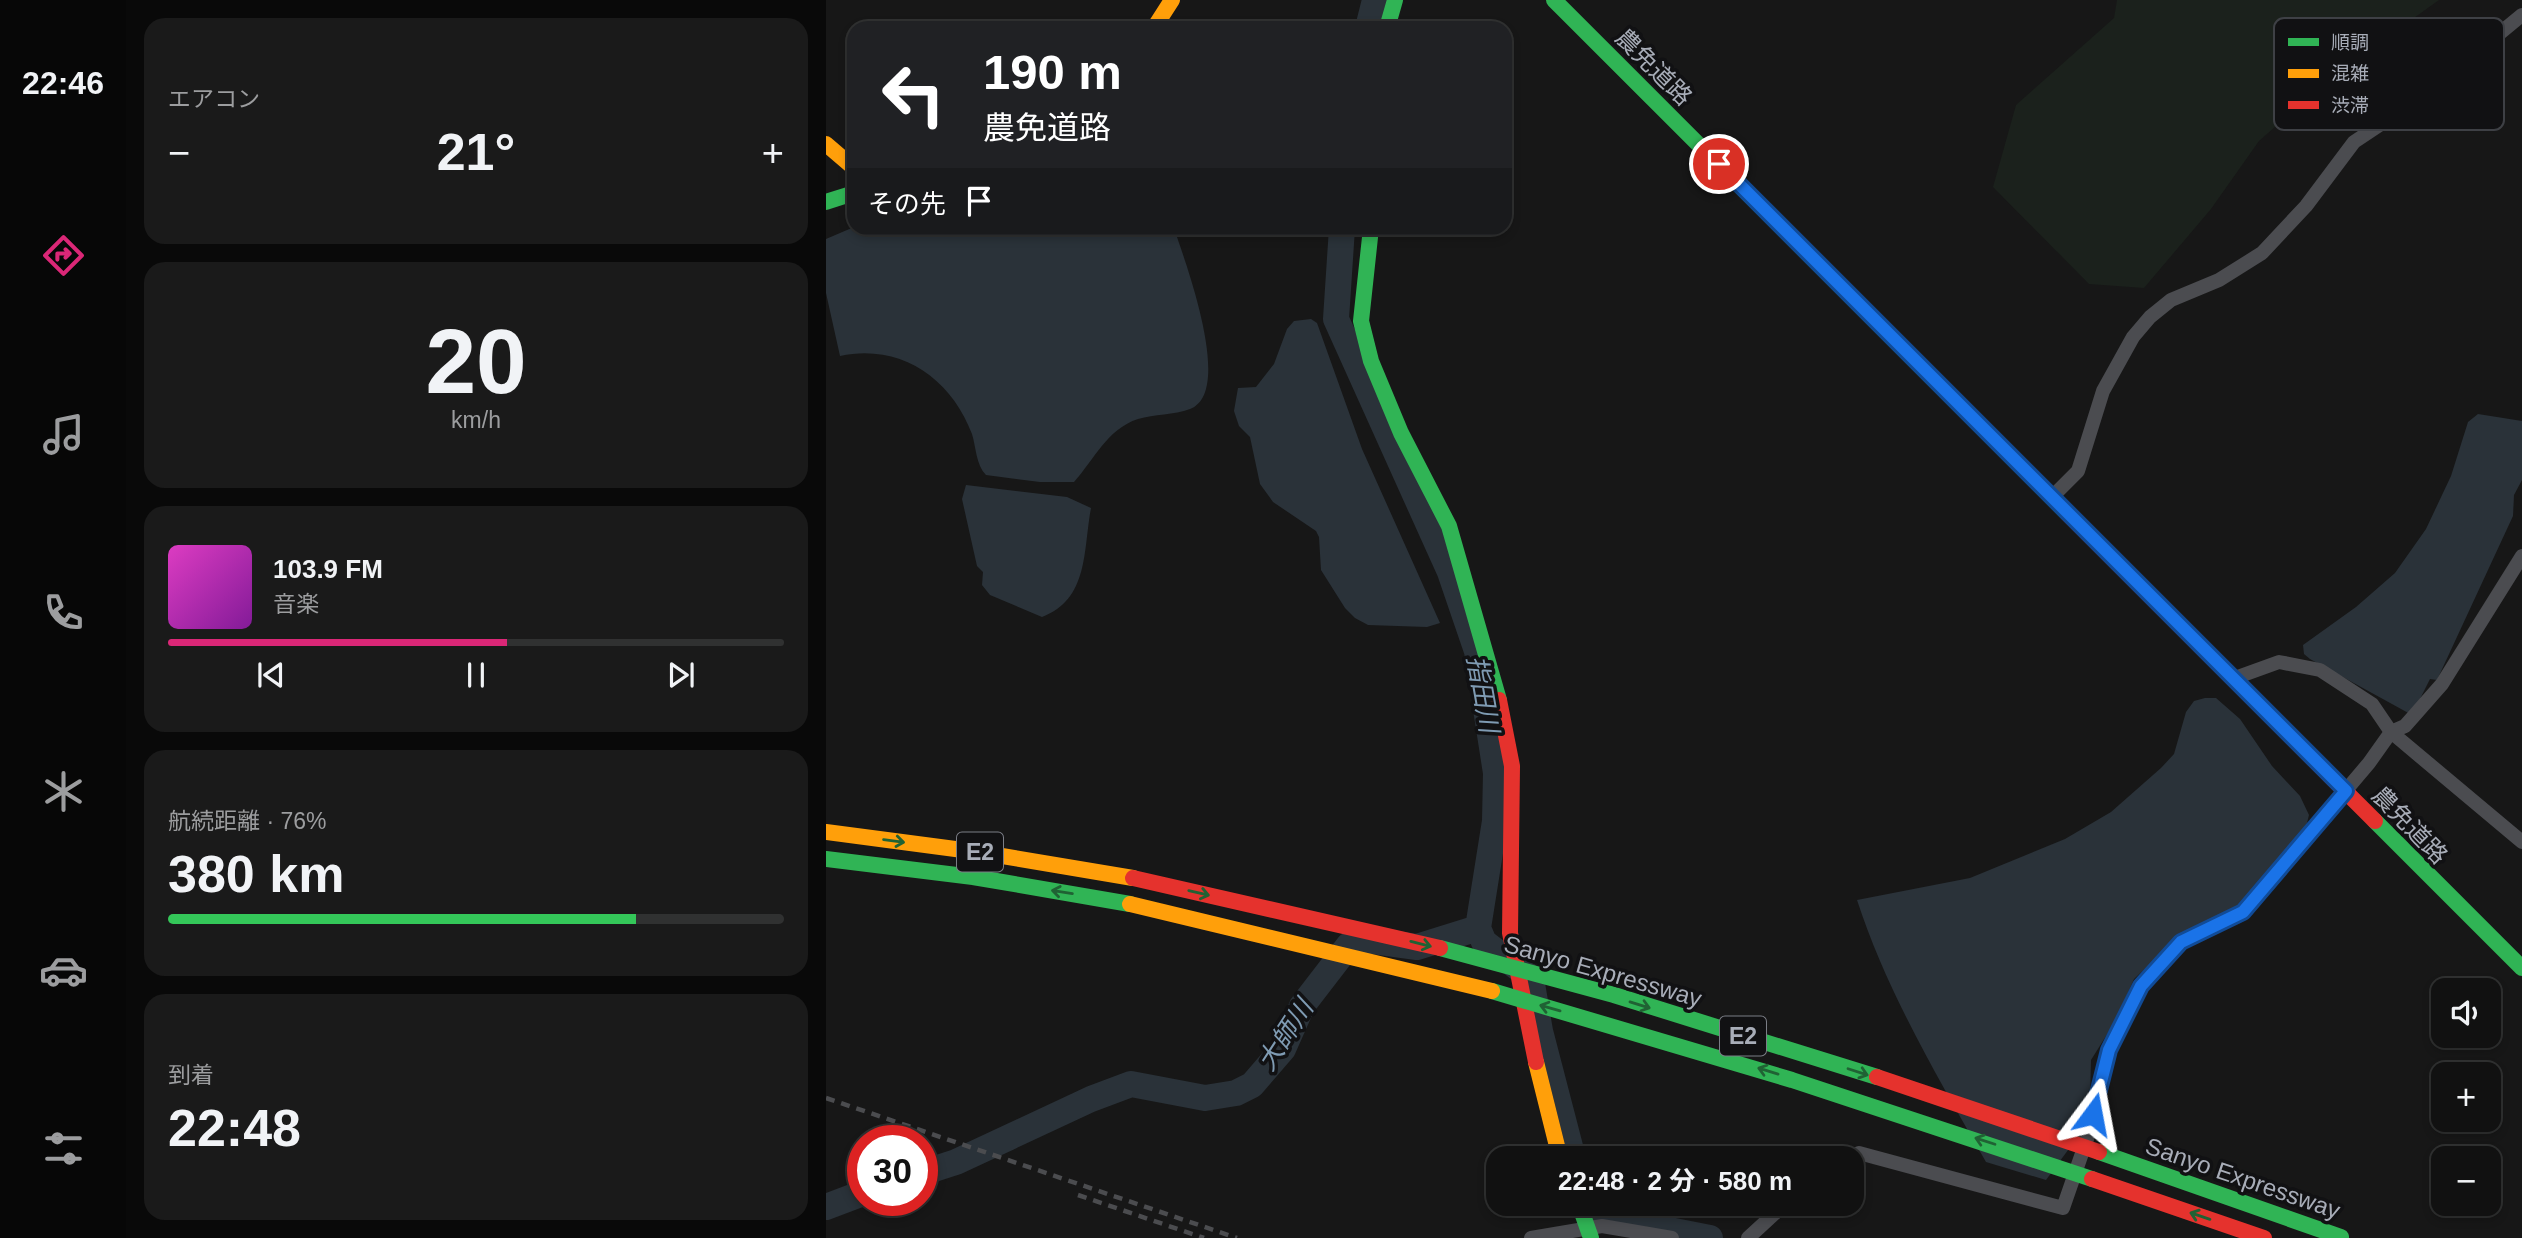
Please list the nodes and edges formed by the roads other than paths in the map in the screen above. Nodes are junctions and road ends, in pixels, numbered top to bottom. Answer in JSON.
{"nodes":[{"id":1,"x":1172,"y":0,"type":"edge"},
{"id":2,"x":1395,"y":0,"type":"edge"},
{"id":3,"x":1554,"y":0,"type":"edge"},
{"id":4,"x":2522,"y":15,"type":"edge"},
{"id":5,"x":1158,"y":21,"type":"edge"},
{"id":6,"x":1389,"y":21,"type":"edge"},
{"id":7,"x":2504,"y":30,"type":"edge"},
{"id":8,"x":2372,"y":130,"type":"edge"},
{"id":9,"x":826,"y":144,"type":"edge"},
{"id":10,"x":847,"y":161,"type":"edge"},
{"id":11,"x":847,"y":194,"type":"edge"},
{"id":12,"x":826,"y":202,"type":"edge"},
{"id":13,"x":1370,"y":235,"type":"edge"},
{"id":14,"x":2052,"y":497,"type":"junction"},
{"id":15,"x":2522,"y":556,"type":"edge"},
{"id":16,"x":2232,"y":679,"type":"junction"},
{"id":17,"x":2390,"y":732,"type":"junction"},
{"id":18,"x":2346,"y":791,"type":"junction"},
{"id":19,"x":826,"y":832,"type":"edge"},
{"id":20,"x":2522,"y":842,"type":"edge"},
{"id":21,"x":826,"y":859,"type":"edge"},
{"id":22,"x":2522,"y":968,"type":"edge"},
{"id":23,"x":1557,"y":1146,"type":"edge"},
{"id":24,"x":1864,"y":1154,"type":"edge"},
{"id":25,"x":1584,"y":1216,"type":"edge"},
{"id":26,"x":1772,"y":1216,"type":"edge"},
{"id":27,"x":1590,"y":1233,"type":"edge"},
{"id":28,"x":2343,"y":1237,"type":"edge"},
{"id":29,"x":1531,"y":1238,"type":"edge"},
{"id":30,"x":1672,"y":1238,"type":"edge"},
{"id":31,"x":1748,"y":1238,"type":"edge"},
{"id":32,"x":2264,"y":1238,"type":"edge"}],
"edges":[{"from":1,"to":5,"type":"main road"},
{"from":2,"to":6,"type":"main road"},
{"from":3,"to":14,"type":"main road","name":"農免道路"},
{"from":4,"to":7,"type":"street"},
{"from":8,"to":14,"type":"street"},
{"from":9,"to":10,"type":"main road"},
{"from":11,"to":12,"type":"main road"},
{"from":13,"to":23,"type":"main road"},
{"from":14,"to":16,"type":"main road","name":"農免道路"},
{"from":15,"to":17,"type":"street"},
{"from":16,"to":17,"type":"street"},
{"from":16,"to":18,"type":"main road","name":"農免道路"},
{"from":17,"to":18,"type":"street"},
{"from":17,"to":20,"type":"street"},
{"from":18,"to":22,"type":"main road","name":"農免道路"},
{"from":18,"to":24,"type":"street"},
{"from":19,"to":28,"type":"main road","name":"Sanyo Expressway","number":"E2","one_way":true,"bridge":true},
{"from":32,"to":21,"type":"main road","name":"Sanyo Expressway","number":"E2","one_way":true,"bridge":true},
{"from":25,"to":27,"type":"main road"},
{"from":26,"to":31,"type":"street"},
{"from":27,"to":29,"type":"street"},
{"from":27,"to":30,"type":"street"}]}
